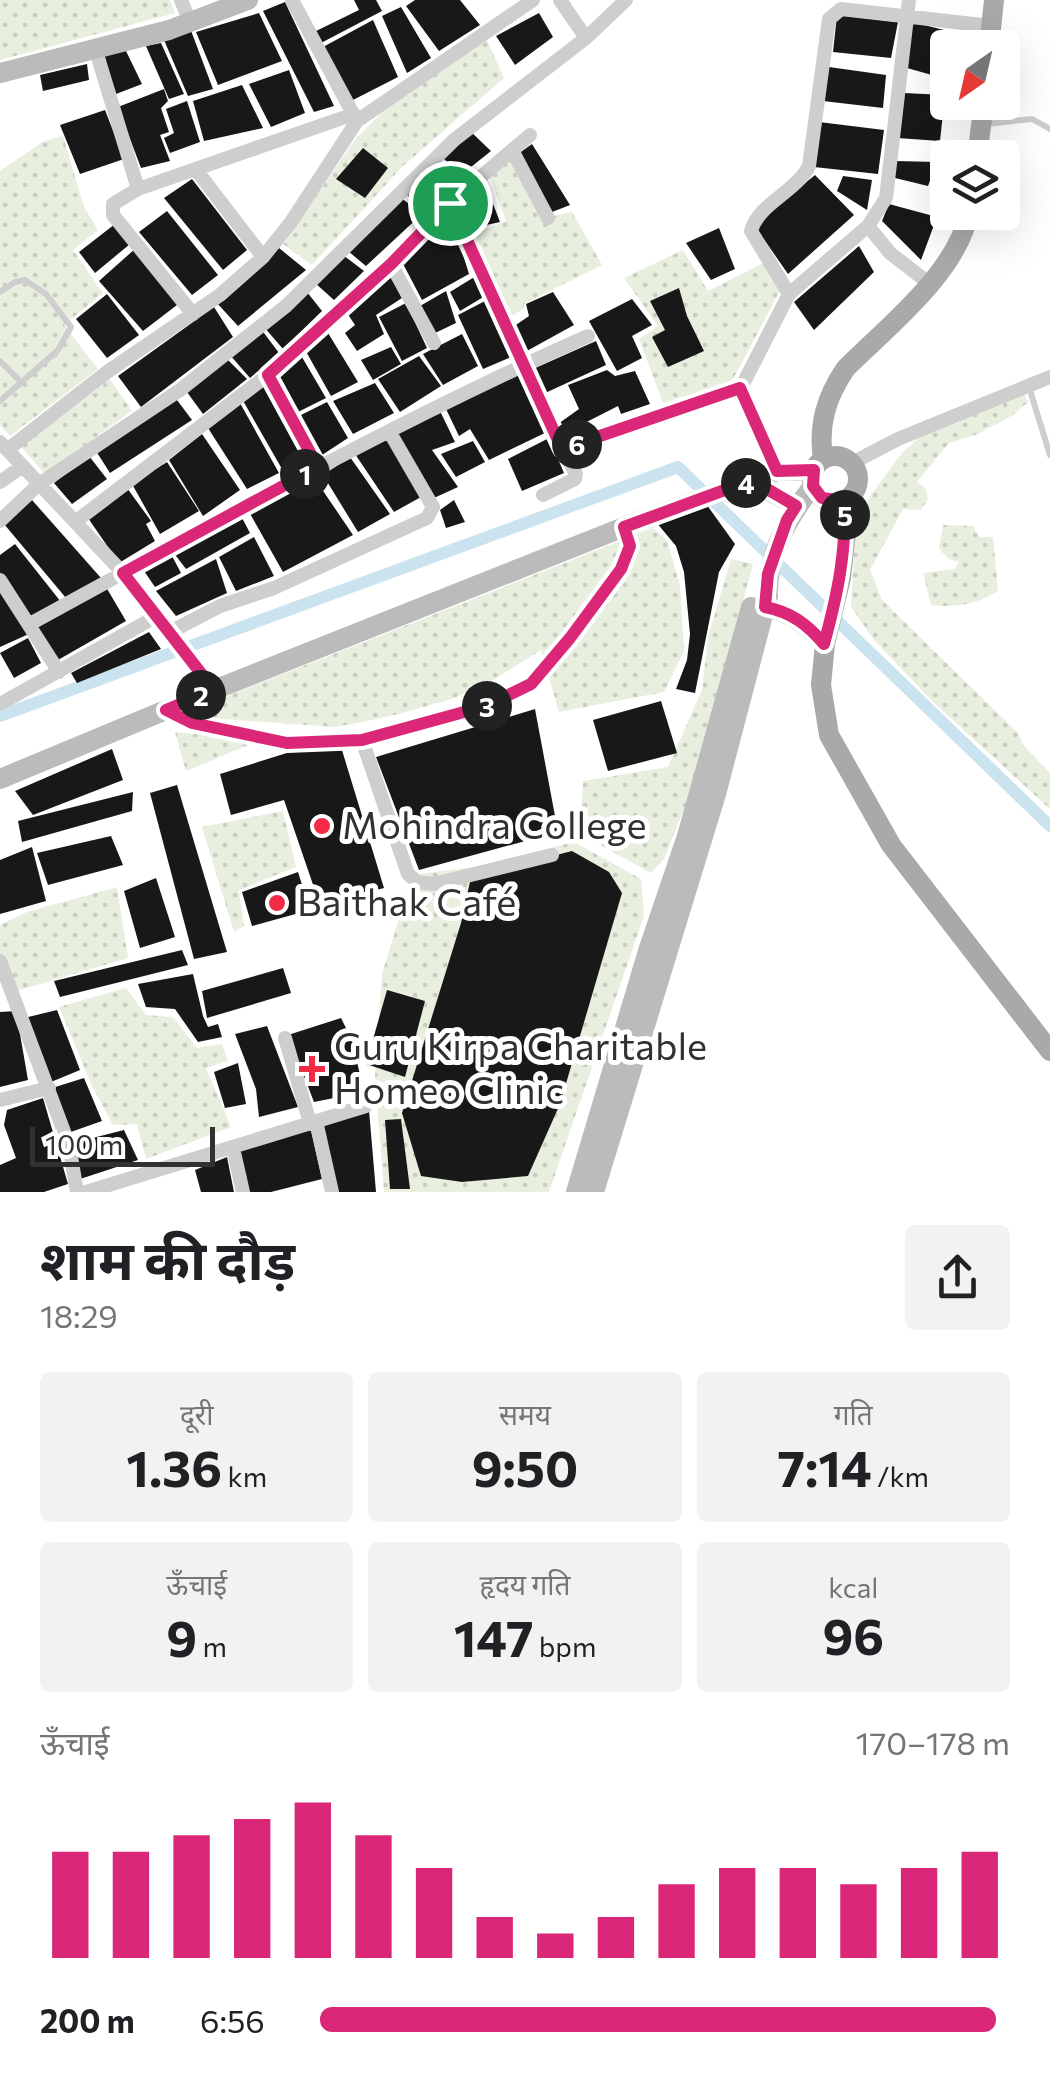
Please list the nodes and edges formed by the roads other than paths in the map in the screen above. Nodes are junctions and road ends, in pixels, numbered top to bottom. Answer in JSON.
{"nodes":[{"id":1,"x":181,"y":0,"type":"edge"},
{"id":2,"x":248,"y":0,"type":"edge"},
{"id":3,"x":292,"y":0,"type":"edge"},
{"id":4,"x":533,"y":0,"type":"edge"},
{"id":5,"x":560,"y":0,"type":"edge"},
{"id":6,"x":626,"y":0,"type":"edge"},
{"id":7,"x":994,"y":0,"type":"edge"},
{"id":8,"x":908,"y":8,"type":"edge"},
{"id":9,"x":190,"y":22,"type":"junction"},
{"id":10,"x":970,"y":30,"type":"edge"},
{"id":11,"x":991,"y":30,"type":"edge"},
{"id":12,"x":586,"y":38,"type":"junction"},
{"id":13,"x":96,"y":50,"type":"junction"},
{"id":14,"x":0,"y":73,"type":"edge"},
{"id":15,"x":356,"y":117,"type":"junction"},
{"id":16,"x":982,"y":120,"type":"edge"},
{"id":17,"x":981,"y":125,"type":"junction"},
{"id":18,"x":1050,"y":129,"type":"edge"},
{"id":19,"x":530,"y":134,"type":"dead end"},
{"id":20,"x":979,"y":140,"type":"edge"},
{"id":21,"x":512,"y":150,"type":"junction"},
{"id":22,"x":196,"y":172,"type":"junction"},
{"id":23,"x":138,"y":189,"type":"junction"},
{"id":24,"x":450,"y":203,"type":"junction"},
{"id":25,"x":548,"y":218,"type":"dead end"},
{"id":26,"x":868,"y":226,"type":"junction"},
{"id":27,"x":962,"y":230,"type":"edge"},
{"id":28,"x":263,"y":258,"type":"junction"},
{"id":29,"x":391,"y":264,"type":"junction"},
{"id":30,"x":930,"y":284,"type":"junction"},
{"id":31,"x":0,"y":292,"type":"edge"},
{"id":32,"x":789,"y":294,"type":"junction"},
{"id":33,"x":192,"y":314,"type":"junction"},
{"id":34,"x":588,"y":336,"type":"dead end"},
{"id":35,"x":434,"y":344,"type":"dead end"},
{"id":36,"x":0,"y":360,"type":"edge"},
{"id":37,"x":522,"y":366,"type":"junction"},
{"id":38,"x":268,"y":375,"type":"junction"},
{"id":39,"x":1050,"y":378,"type":"edge"},
{"id":40,"x":21,"y":382,"type":"junction"},
{"id":41,"x":1028,"y":386,"type":"junction"},
{"id":42,"x":740,"y":388,"type":"junction"},
{"id":43,"x":0,"y":401,"type":"edge"},
{"id":44,"x":389,"y":431,"type":"junction"},
{"id":45,"x":4,"y":446,"type":"edge"},
{"id":46,"x":562,"y":449,"type":"junction"},
{"id":47,"x":1050,"y":454,"type":"edge"},
{"id":48,"x":852,"y":462,"type":"junction"},
{"id":49,"x":23,"y":466,"type":"junction"},
{"id":50,"x":318,"y":467,"type":"junction"},
{"id":51,"x":777,"y":471,"type":"junction"},
{"id":52,"x":816,"y":472,"type":"junction"},
{"id":53,"x":752,"y":480,"type":"junction"},
{"id":54,"x":0,"y":482,"type":"edge"},
{"id":55,"x":39,"y":484,"type":"junction"},
{"id":56,"x":543,"y":495,"type":"dead end"},
{"id":57,"x":844,"y":501,"type":"junction"},
{"id":58,"x":796,"y":506,"type":"junction"},
{"id":59,"x":0,"y":520,"type":"edge"},
{"id":60,"x":74,"y":522,"type":"junction"},
{"id":61,"x":624,"y":527,"type":"junction"},
{"id":62,"x":768,"y":572,"type":"junction"},
{"id":63,"x":123,"y":573,"type":"junction"},
{"id":64,"x":0,"y":580,"type":"edge"},
{"id":65,"x":765,"y":607,"type":"junction"},
{"id":66,"x":157,"y":616,"type":"junction"},
{"id":67,"x":30,"y":624,"type":"junction"},
{"id":68,"x":174,"y":638,"type":"junction"},
{"id":69,"x":826,"y":639,"type":"junction"},
{"id":70,"x":59,"y":672,"type":"junction"},
{"id":71,"x":214,"y":690,"type":"junction"},
{"id":72,"x":0,"y":704,"type":"edge"},
{"id":73,"x":166,"y":710,"type":"junction"},
{"id":74,"x":362,"y":740,"type":"junction"},
{"id":75,"x":0,"y":779,"type":"edge"},
{"id":76,"x":552,"y":855,"type":"dead end"},
{"id":77,"x":0,"y":961,"type":"edge"},
{"id":78,"x":285,"y":1038,"type":"dead end"},
{"id":79,"x":1050,"y":1051,"type":"edge"},
{"id":80,"x":48,"y":1088,"type":"junction"},
{"id":81,"x":0,"y":1100,"type":"edge"},
{"id":82,"x":366,"y":1106,"type":"dead end"},
{"id":83,"x":313,"y":1122,"type":"junction"},
{"id":84,"x":233,"y":1148,"type":"junction"},
{"id":85,"x":587,"y":1185,"type":"edge"},
{"id":86,"x":77,"y":1192,"type":"edge"},
{"id":87,"x":86,"y":1192,"type":"edge"},
{"id":88,"x":243,"y":1192,"type":"edge"},
{"id":89,"x":332,"y":1192,"type":"edge"}],
"edges":[{"from":1,"to":9,"type":"street"},
{"from":2,"to":9,"type":"main road"},
{"from":3,"to":15,"type":"street"},
{"from":4,"to":15,"type":"street"},
{"from":5,"to":12,"type":"street"},
{"from":6,"to":12,"type":"street"},
{"from":7,"to":11,"type":"main road"},
{"from":8,"to":10,"type":"street"},
{"from":8,"to":26,"type":"street"},
{"from":8,"to":32,"type":"street"},
{"from":9,"to":13,"type":"main road"},
{"from":12,"to":55,"type":"street"},
{"from":13,"to":14,"type":"main road"},
{"from":13,"to":23,"type":"street"},
{"from":15,"to":22,"type":"street"},
{"from":15,"to":28,"type":"street"},
{"from":16,"to":17,"type":"main road"},
{"from":17,"to":18,"type":"lane"},
{"from":17,"to":20,"type":"main road"},
{"from":19,"to":21,"type":"street"},
{"from":21,"to":24,"type":"street"},
{"from":21,"to":25,"type":"street"},
{"from":22,"to":23,"type":"street"},
{"from":22,"to":28,"type":"street"},
{"from":23,"to":33,"type":"street"},
{"from":24,"to":29,"type":"street"},
{"from":24,"to":37,"type":"street"},
{"from":26,"to":30,"type":"street"},
{"from":26,"to":32,"type":"street"},
{"from":27,"to":30,"type":"main road"},
{"from":28,"to":33,"type":"street"},
{"from":29,"to":35,"type":"street"},
{"from":29,"to":38,"type":"street"},
{"from":30,"to":52,"type":"main road"},
{"from":31,"to":40,"type":"lane"},
{"from":32,"to":42,"type":"street"},
{"from":33,"to":45,"type":"street"},
{"from":34,"to":37,"type":"street"},
{"from":36,"to":40,"type":"lane"},
{"from":37,"to":44,"type":"street"},
{"from":37,"to":46,"type":"street"},
{"from":38,"to":50,"type":"street"},
{"from":38,"to":60,"type":"street"},
{"from":39,"to":41,"type":"street"},
{"from":40,"to":43,"type":"lane"},
{"from":41,"to":47,"type":"lane"},
{"from":41,"to":48,"type":"street"},
{"from":42,"to":46,"type":"street"},
{"from":42,"to":51,"type":"street"},
{"from":44,"to":50,"type":"street"},
{"from":44,"to":68,"type":"street"},
{"from":45,"to":49,"type":"street"},
{"from":46,"to":56,"type":"street"},
{"from":48,"to":52,"type":"main road"},
{"from":48,"to":57,"type":"main road"},
{"from":49,"to":54,"type":"street"},
{"from":49,"to":55,"type":"street"},
{"from":50,"to":63,"type":"street"},
{"from":51,"to":52,"type":"main road"},
{"from":51,"to":53,"type":"main road"},
{"from":52,"to":57,"type":"main road"},
{"from":52,"to":58,"type":"main road"},
{"from":53,"to":58,"type":"main road"},
{"from":53,"to":61,"type":"main road"},
{"from":55,"to":59,"type":"street"},
{"from":55,"to":60,"type":"street"},
{"from":57,"to":69,"type":"main road"},
{"from":58,"to":62,"type":"main road"},
{"from":60,"to":63,"type":"street"},
{"from":61,"to":71,"type":"main road"},
{"from":61,"to":74,"type":"street"},
{"from":62,"to":65,"type":"main road"},
{"from":62,"to":85,"type":"main road"},
{"from":63,"to":66,"type":"street"},
{"from":63,"to":67,"type":"street"},
{"from":64,"to":67,"type":"street"},
{"from":65,"to":69,"type":"main road"},
{"from":65,"to":85,"type":"main road"},
{"from":66,"to":68,"type":"street"},
{"from":66,"to":70,"type":"street"},
{"from":67,"to":70,"type":"street"},
{"from":68,"to":71,"type":"street"},
{"from":69,"to":79,"type":"main road"},
{"from":70,"to":72,"type":"street"},
{"from":71,"to":73,"type":"main road"},
{"from":73,"to":74,"type":"street"},
{"from":73,"to":75,"type":"main road"},
{"from":74,"to":76,"type":"street"},
{"from":77,"to":80,"type":"street"},
{"from":78,"to":83,"type":"street"},
{"from":80,"to":81,"type":"street"},
{"from":80,"to":86,"type":"street"},
{"from":82,"to":83,"type":"street"},
{"from":83,"to":84,"type":"street"},
{"from":83,"to":89,"type":"street"},
{"from":84,"to":87,"type":"street"},
{"from":84,"to":88,"type":"street"}]}
